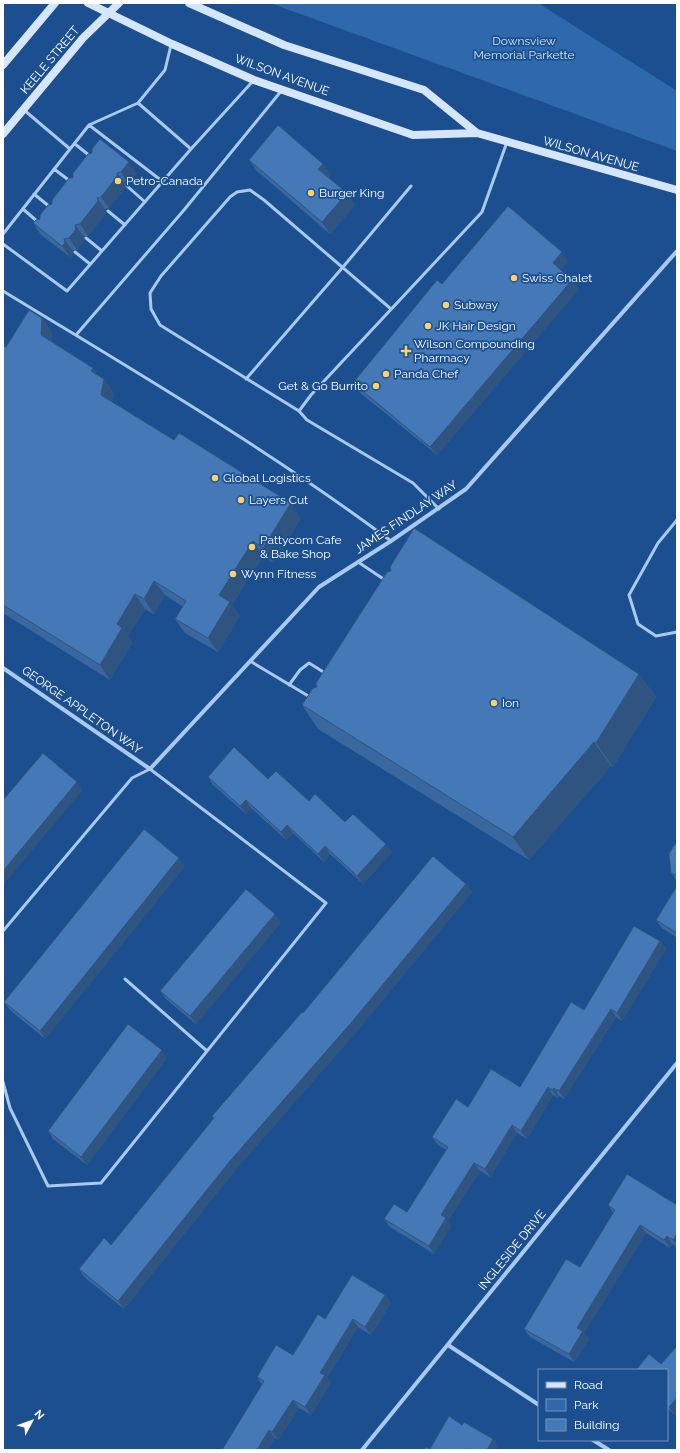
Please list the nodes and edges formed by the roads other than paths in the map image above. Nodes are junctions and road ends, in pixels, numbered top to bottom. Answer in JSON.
{"nodes":[{"id":1,"x":55,"y":3,"type":"edge"},
{"id":2,"x":88,"y":3,"type":"edge"},
{"id":3,"x":118,"y":3,"type":"edge"},
{"id":4,"x":189,"y":3,"type":"edge"},
{"id":5,"x":108,"y":14,"type":"junction"},
{"id":6,"x":172,"y":44,"type":"junction"},
{"id":7,"x":3,"y":65,"type":"edge"},
{"id":8,"x":254,"y":80,"type":"junction"},
{"id":9,"x":283,"y":90,"type":"junction"},
{"id":10,"x":138,"y":103,"type":"junction"},
{"id":11,"x":24,"y":110,"type":"junction"},
{"id":12,"x":89,"y":125,"type":"junction"},
{"id":13,"x":477,"y":132,"type":"junction"},
{"id":14,"x":3,"y":134,"type":"edge"},
{"id":15,"x":507,"y":142,"type":"junction"},
{"id":16,"x":74,"y":144,"type":"junction"},
{"id":17,"x":70,"y":149,"type":"junction"},
{"id":18,"x":191,"y":149,"type":"junction"},
{"id":19,"x":92,"y":158,"type":"edge"},
{"id":20,"x":54,"y":169,"type":"junction"},
{"id":21,"x":162,"y":181,"type":"junction"},
{"id":22,"x":73,"y":183,"type":"edge"},
{"id":23,"x":127,"y":186,"type":"dead end"},
{"id":24,"x":411,"y":186,"type":"dead end"},
{"id":25,"x":677,"y":190,"type":"edge"},
{"id":26,"x":34,"y":194,"type":"junction"},
{"id":27,"x":145,"y":202,"type":"junction"},
{"id":28,"x":23,"y":209,"type":"junction"},
{"id":29,"x":52,"y":209,"type":"edge"},
{"id":30,"x":108,"y":210,"type":"dead end"},
{"id":31,"x":40,"y":224,"type":"edge"},
{"id":32,"x":125,"y":225,"type":"junction"},
{"id":33,"x":3,"y":234,"type":"edge"},
{"id":34,"x":86,"y":238,"type":"dead end"},
{"id":35,"x":3,"y":244,"type":"edge"},
{"id":36,"x":102,"y":251,"type":"junction"},
{"id":37,"x":75,"y":252,"type":"dead end"},
{"id":38,"x":677,"y":252,"type":"edge"},
{"id":39,"x":90,"y":264,"type":"junction"},
{"id":40,"x":343,"y":268,"type":"junction"},
{"id":41,"x":3,"y":291,"type":"edge"},
{"id":42,"x":391,"y":309,"type":"junction"},
{"id":43,"x":76,"y":335,"type":"junction"},
{"id":44,"x":246,"y":378,"type":"junction"},
{"id":45,"x":300,"y":411,"type":"junction"},
{"id":46,"x":439,"y":509,"type":"junction"},
{"id":47,"x":677,"y":520,"type":"edge"},
{"id":48,"x":391,"y":541,"type":"junction"},
{"id":49,"x":358,"y":562,"type":"junction"},
{"id":50,"x":387,"y":581,"type":"edge"},
{"id":51,"x":677,"y":632,"type":"edge"},
{"id":52,"x":250,"y":661,"type":"junction"},
{"id":53,"x":3,"y":668,"type":"edge"},
{"id":54,"x":324,"y":680,"type":"edge"},
{"id":55,"x":289,"y":685,"type":"junction"},
{"id":56,"x":316,"y":694,"type":"edge"},
{"id":57,"x":150,"y":769,"type":"junction"},
{"id":58,"x":3,"y":931,"type":"edge"},
{"id":59,"x":125,"y":979,"type":"dead end"},
{"id":60,"x":207,"y":1051,"type":"junction"},
{"id":61,"x":677,"y":1063,"type":"edge"},
{"id":62,"x":3,"y":1082,"type":"edge"},
{"id":63,"x":448,"y":1345,"type":"junction"},
{"id":64,"x":538,"y":1403,"type":"edge"},
{"id":65,"x":595,"y":1441,"type":"edge"},
{"id":66,"x":362,"y":1450,"type":"edge"},
{"id":67,"x":609,"y":1450,"type":"edge"}],
"edges":[{"from":1,"to":7,"type":"main road"},
{"from":2,"to":5,"type":"main road","name":"WILSON AVENUE"},
{"from":3,"to":5,"type":"main road","name":"KEELE STREET"},
{"from":4,"to":13,"type":"main road","name":"WILSON AVENUE"},
{"from":5,"to":6,"type":"main road","name":"WILSON AVENUE"},
{"from":5,"to":11,"type":"main road","name":"KEELE STREET"},
{"from":6,"to":8,"type":"main road","name":"WILSON AVENUE"},
{"from":6,"to":10,"type":"lane"},
{"from":8,"to":9,"type":"main road","name":"WILSON AVENUE"},
{"from":8,"to":18,"type":"lane"},
{"from":9,"to":13,"type":"main road","name":"WILSON AVENUE"},
{"from":9,"to":43,"type":"lane"},
{"from":10,"to":12,"type":"lane"},
{"from":10,"to":18,"type":"lane"},
{"from":11,"to":14,"type":"main road","name":"KEELE STREET"},
{"from":11,"to":17,"type":"lane"},
{"from":12,"to":16,"type":"lane"},
{"from":12,"to":21,"type":"lane"},
{"from":13,"to":15,"type":"main road","name":"WILSON AVENUE"},
{"from":15,"to":25,"type":"main road","name":"WILSON AVENUE"},
{"from":15,"to":42,"type":"lane"},
{"from":16,"to":17,"type":"lane"},
{"from":16,"to":19,"type":"lane"},
{"from":17,"to":20,"type":"lane"},
{"from":18,"to":21,"type":"lane"},
{"from":20,"to":22,"type":"lane"},
{"from":20,"to":26,"type":"lane"},
{"from":21,"to":27,"type":"lane"},
{"from":23,"to":27,"type":"lane"},
{"from":24,"to":40,"type":"lane"},
{"from":26,"to":28,"type":"lane"},
{"from":26,"to":29,"type":"lane"},
{"from":27,"to":32,"type":"lane"},
{"from":28,"to":31,"type":"lane"},
{"from":28,"to":33,"type":"lane"},
{"from":30,"to":32,"type":"lane"},
{"from":32,"to":36,"type":"lane"},
{"from":34,"to":36,"type":"lane"},
{"from":35,"to":39,"type":"lane"},
{"from":36,"to":39,"type":"lane"},
{"from":37,"to":39,"type":"lane"},
{"from":38,"to":46,"type":"street","name":"JAMES FINDLAY WAY"},
{"from":40,"to":42,"type":"lane"},
{"from":40,"to":44,"type":"lane"},
{"from":40,"to":44,"type":"lane"},
{"from":41,"to":43,"type":"lane"},
{"from":42,"to":45,"type":"lane"},
{"from":43,"to":48,"type":"lane"},
{"from":44,"to":45,"type":"lane"},
{"from":45,"to":46,"type":"lane"},
{"from":46,"to":48,"type":"street","name":"JAMES FINDLAY WAY"},
{"from":47,"to":51,"type":"lane"},
{"from":48,"to":49,"type":"street","name":"JAMES FINDLAY WAY"},
{"from":49,"to":50,"type":"lane"},
{"from":49,"to":52,"type":"street","name":"JAMES FINDLAY WAY"},
{"from":52,"to":55,"type":"lane"},
{"from":52,"to":57,"type":"street","name":"JAMES FINDLAY WAY"},
{"from":53,"to":57,"type":"street","name":"GEORGE APPLETON WAY"},
{"from":54,"to":55,"type":"lane"},
{"from":55,"to":56,"type":"lane"},
{"from":57,"to":58,"type":"lane"},
{"from":57,"to":60,"type":"lane"},
{"from":59,"to":60,"type":"lane"},
{"from":60,"to":62,"type":"lane"},
{"from":61,"to":63,"type":"street","name":"INGLESIDE DRIVE"},
{"from":63,"to":64,"type":"street"},
{"from":63,"to":66,"type":"street","name":"INGLESIDE DRIVE"},
{"from":65,"to":67,"type":"street"}]}
